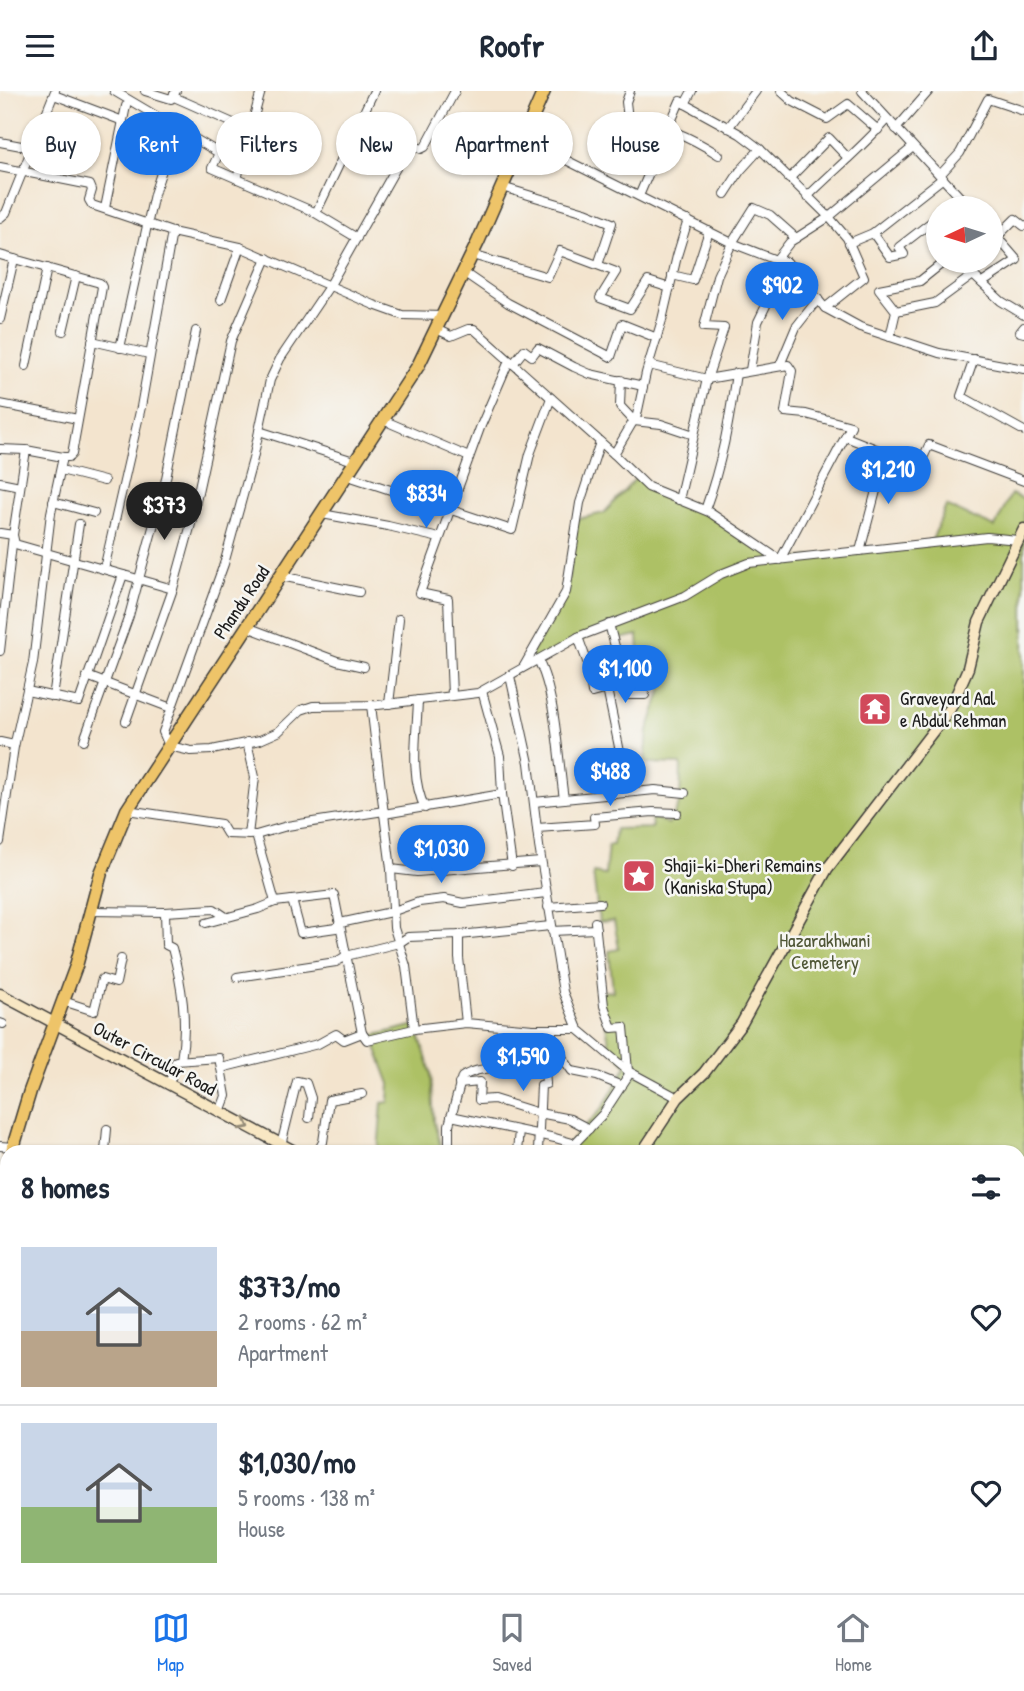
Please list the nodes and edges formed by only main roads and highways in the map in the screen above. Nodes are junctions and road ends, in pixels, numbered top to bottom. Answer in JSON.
{"nodes":[{"id":1,"x":544,"y":91,"type":"edge"},
{"id":2,"x":1024,"y":529,"type":"edge"},
{"id":3,"x":0,"y":994,"type":"edge"},
{"id":4,"x":54,"y":1024,"type":"junction"},
{"id":5,"x":9,"y":1145,"type":"edge"},
{"id":6,"x":281,"y":1145,"type":"edge"},
{"id":7,"x":647,"y":1145,"type":"edge"}],
"edges":[{"from":1,"to":4,"type":"main road","name":"Phandu Road"},
{"from":2,"to":7,"type":"main road"},
{"from":3,"to":4,"type":"main road","name":"Outer Circular Road"},
{"from":4,"to":5,"type":"main road","name":"Phandu Road"},
{"from":4,"to":6,"type":"main road","name":"Outer Circular Road","one_way":true}]}
